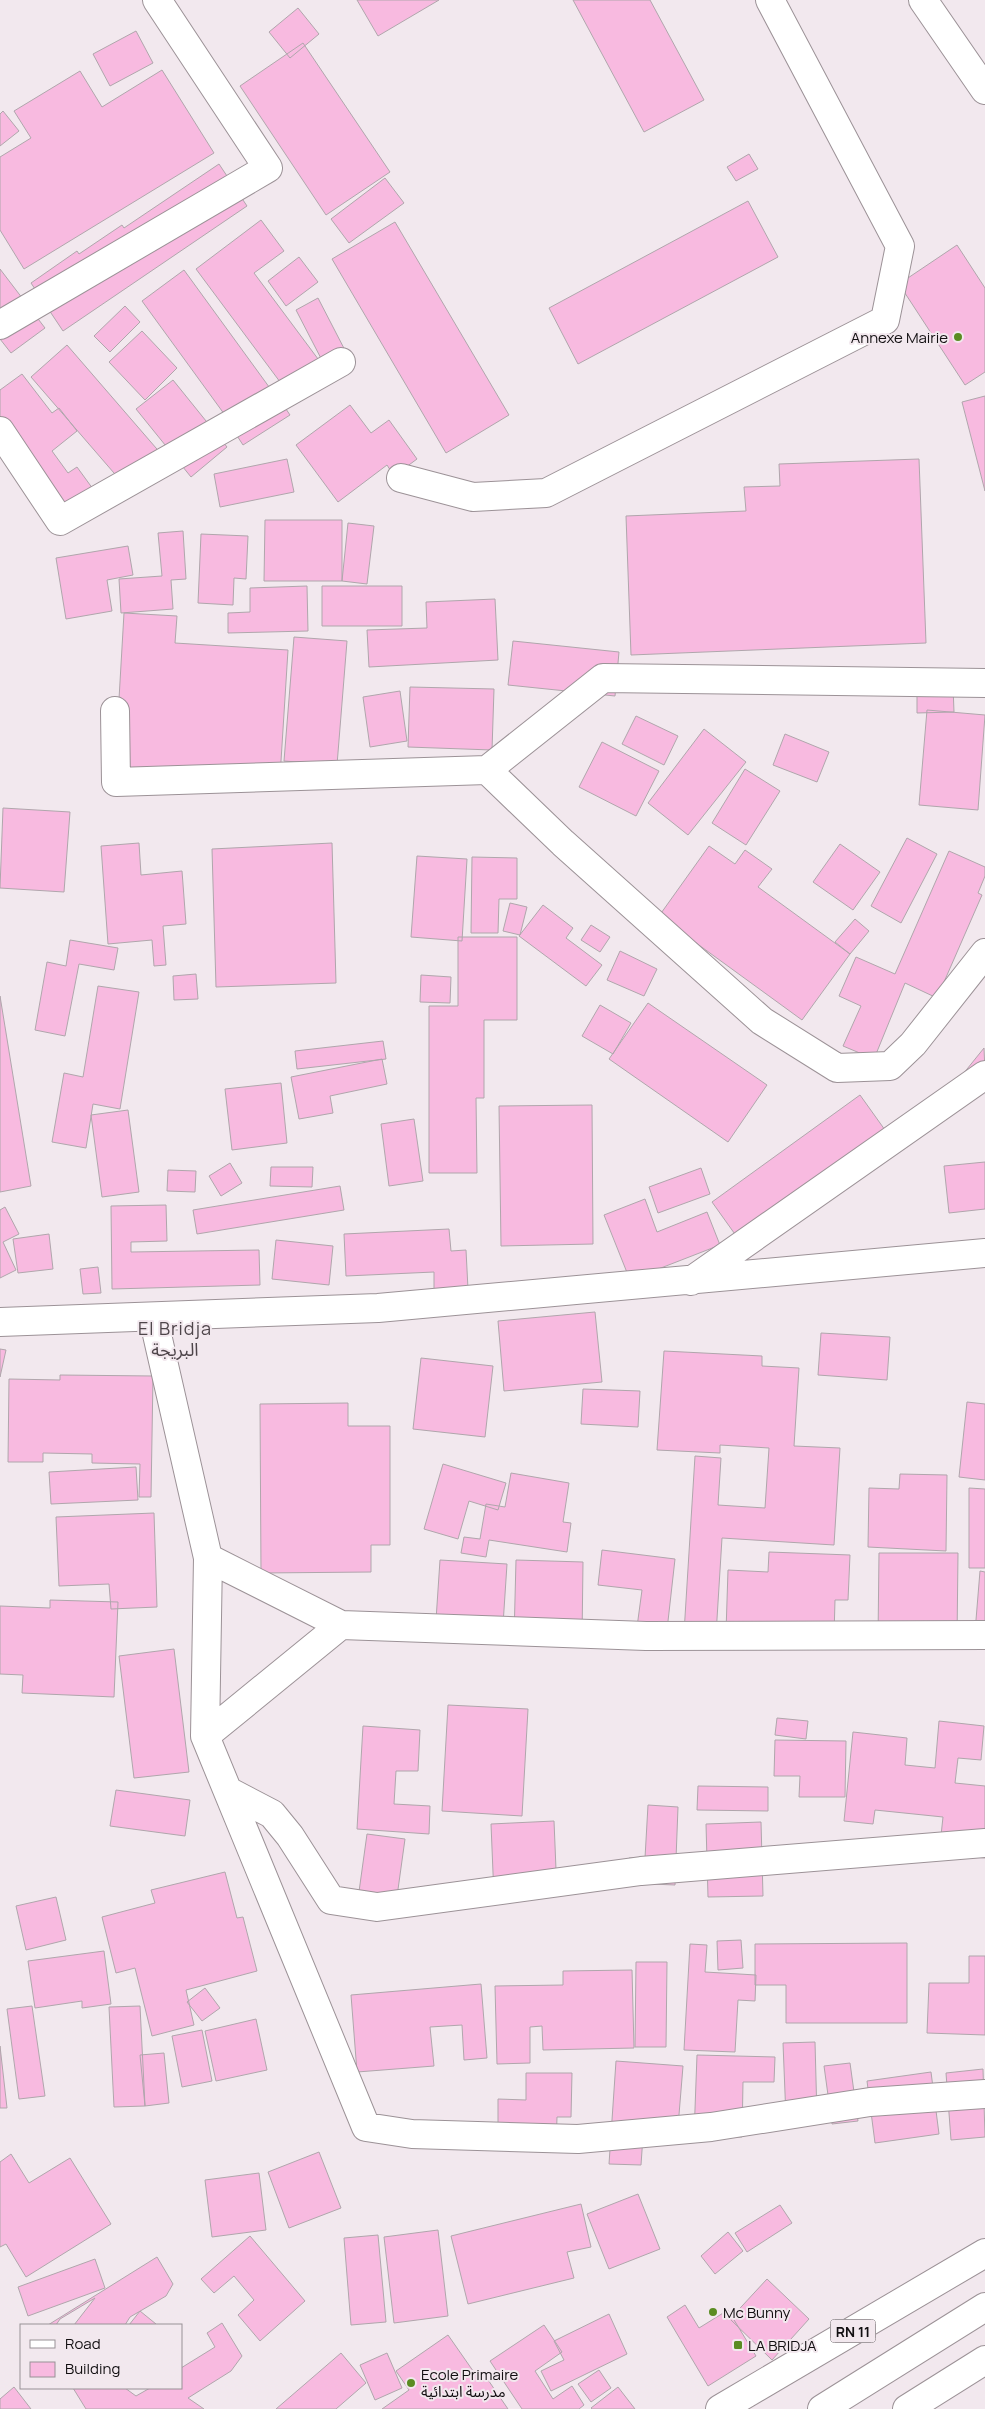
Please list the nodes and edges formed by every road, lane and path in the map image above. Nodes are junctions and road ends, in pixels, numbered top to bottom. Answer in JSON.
{"nodes":[{"id":1,"x":156,"y":0,"type":"edge"},
{"id":2,"x":770,"y":0,"type":"edge"},
{"id":3,"x":923,"y":0,"type":"edge"},
{"id":4,"x":985,"y":90,"type":"edge"},
{"id":5,"x":0,"y":325,"type":"edge"},
{"id":6,"x":341,"y":362,"type":"dead end"},
{"id":7,"x":0,"y":431,"type":"edge"},
{"id":8,"x":402,"y":478,"type":"dead end"},
{"id":9,"x":985,"y":682,"type":"edge"},
{"id":10,"x":115,"y":711,"type":"dead end"},
{"id":11,"x":487,"y":770,"type":"junction"},
{"id":12,"x":985,"y":953,"type":"edge"},
{"id":13,"x":985,"y":1075,"type":"edge"},
{"id":14,"x":985,"y":1253,"type":"edge"},
{"id":15,"x":690,"y":1281,"type":"junction"},
{"id":16,"x":153,"y":1317,"type":"junction"},
{"id":17,"x":0,"y":1322,"type":"edge"},
{"id":18,"x":208,"y":1558,"type":"junction"},
{"id":19,"x":341,"y":1625,"type":"junction"},
{"id":20,"x":985,"y":1635,"type":"edge"},
{"id":21,"x":205,"y":1736,"type":"junction"},
{"id":22,"x":228,"y":1791,"type":"junction"},
{"id":23,"x":985,"y":1843,"type":"edge"},
{"id":24,"x":985,"y":2094,"type":"edge"},
{"id":25,"x":985,"y":2253,"type":"edge"},
{"id":26,"x":985,"y":2307,"type":"edge"},
{"id":27,"x":985,"y":2360,"type":"edge"},
{"id":28,"x":720,"y":2409,"type":"edge"},
{"id":29,"x":822,"y":2409,"type":"edge"},
{"id":30,"x":907,"y":2409,"type":"edge"}],
"edges":[{"from":1,"to":5,"type":"main road"},
{"from":2,"to":8,"type":"main road"},
{"from":3,"to":4,"type":"main road"},
{"from":6,"to":7,"type":"main road"},
{"from":9,"to":11,"type":"main road"},
{"from":10,"to":11,"type":"main road"},
{"from":11,"to":12,"type":"main road"},
{"from":13,"to":15,"type":"main road"},
{"from":14,"to":15,"type":"main road"},
{"from":15,"to":16,"type":"main road"},
{"from":16,"to":17,"type":"main road"},
{"from":16,"to":18,"type":"main road"},
{"from":18,"to":19,"type":"main road"},
{"from":18,"to":21,"type":"main road"},
{"from":19,"to":20,"type":"main road"},
{"from":19,"to":21,"type":"main road"},
{"from":21,"to":22,"type":"main road"},
{"from":22,"to":23,"type":"main road"},
{"from":22,"to":24,"type":"main road"},
{"from":25,"to":28,"type":"main road","number":"RN 11"},
{"from":26,"to":29,"type":"main road"},
{"from":27,"to":30,"type":"main road"}]}
